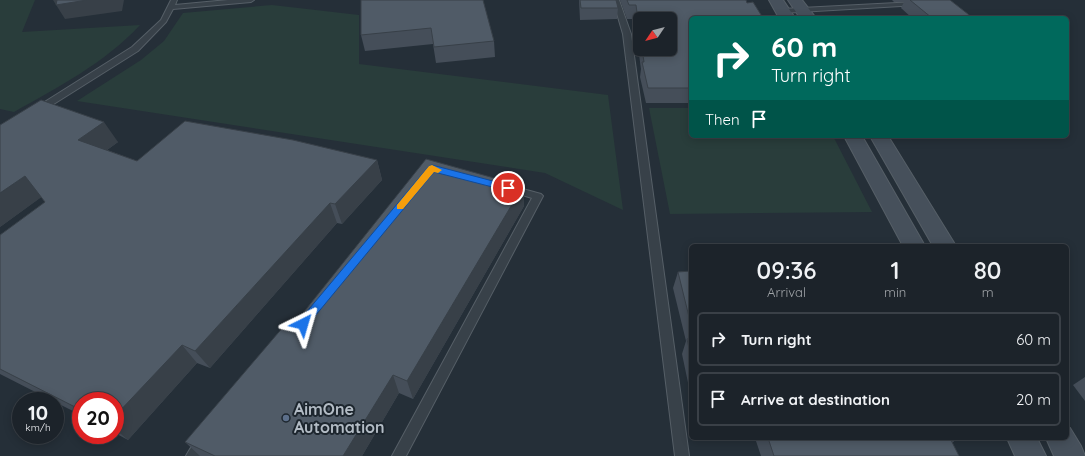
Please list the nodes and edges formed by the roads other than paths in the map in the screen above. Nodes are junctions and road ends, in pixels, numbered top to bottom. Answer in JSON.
{"nodes":[{"id":1,"x":251,"y":0,"type":"edge"},
{"id":2,"x":616,"y":0,"type":"edge"},
{"id":3,"x":173,"y":4,"type":"edge"},
{"id":4,"x":928,"y":4,"type":"edge"},
{"id":5,"x":802,"y":9,"type":"edge"},
{"id":6,"x":782,"y":10,"type":"edge"},
{"id":7,"x":32,"y":113,"type":"edge"},
{"id":8,"x":854,"y":138,"type":"edge"},
{"id":9,"x":880,"y":138,"type":"edge"},
{"id":10,"x":500,"y":186,"type":"edge"},
{"id":11,"x":913,"y":244,"type":"edge"},
{"id":12,"x":944,"y":244,"type":"edge"},
{"id":13,"x":214,"y":432,"type":"edge"},
{"id":14,"x":1022,"y":440,"type":"edge"},
{"id":15,"x":1061,"y":440,"type":"edge"},
{"id":16,"x":194,"y":456,"type":"edge"},
{"id":17,"x":399,"y":456,"type":"edge"},
{"id":18,"x":682,"y":456,"type":"edge"},
{"id":19,"x":1031,"y":456,"type":"edge"},
{"id":20,"x":1071,"y":456,"type":"edge"}],
"edges":[{"from":1,"to":3,"type":"lane"},
{"from":2,"to":18,"type":"lane"},
{"from":3,"to":7,"type":"lane"},
{"from":4,"to":5,"type":"lane"},
{"from":5,"to":6,"type":"lane"},
{"from":8,"to":11,"type":"main road"},
{"from":9,"to":12,"type":"main road"},
{"from":10,"to":17,"type":"lane"},
{"from":13,"to":16,"type":"lane"},
{"from":14,"to":19,"type":"main road"},
{"from":15,"to":20,"type":"main road"}]}
